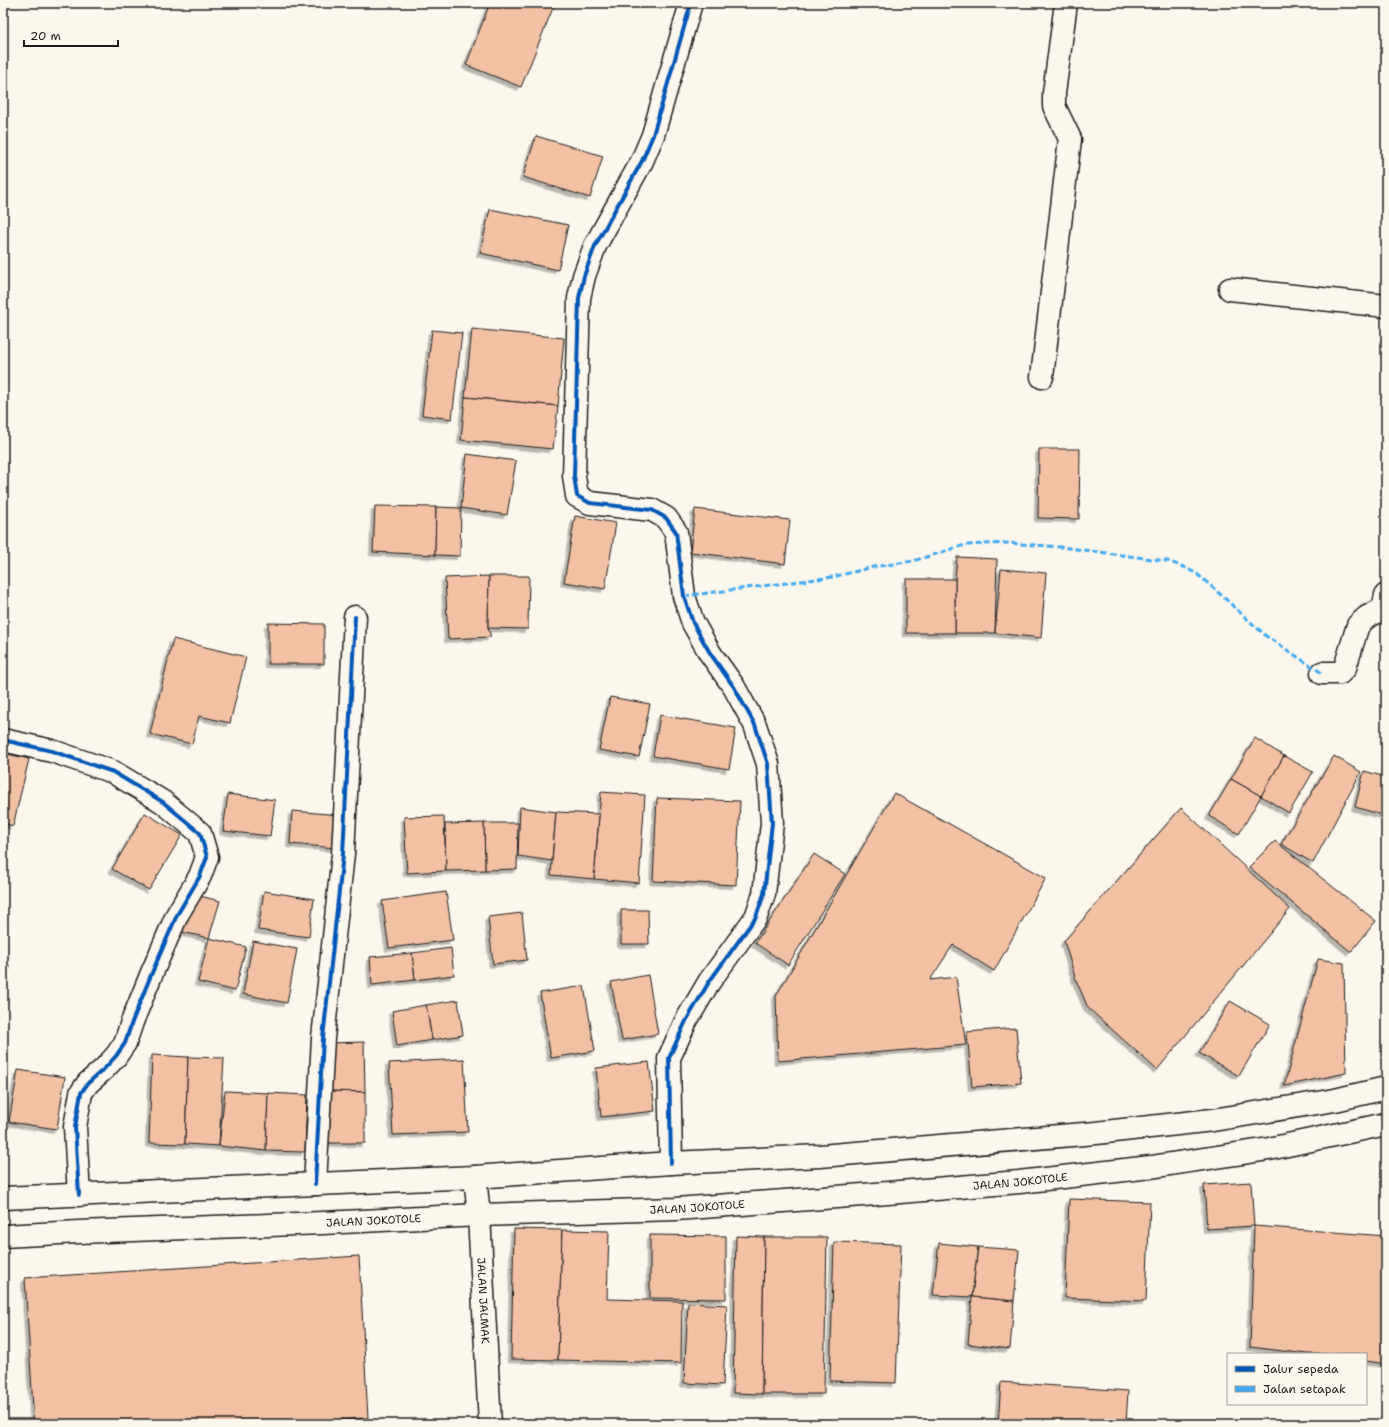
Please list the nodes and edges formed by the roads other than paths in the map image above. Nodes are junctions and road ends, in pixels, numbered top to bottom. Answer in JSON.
{"nodes":[{"id":1,"x":691,"y":3,"type":"edge"},
{"id":2,"x":1066,"y":3,"type":"edge"},
{"id":3,"x":1230,"y":289,"type":"dead end"},
{"id":4,"x":1386,"y":306,"type":"edge"},
{"id":5,"x":1042,"y":378,"type":"dead end"},
{"id":6,"x":1386,"y":595,"type":"edge"},
{"id":7,"x":355,"y":617,"type":"dead end"},
{"id":8,"x":1322,"y":672,"type":"dead end"},
{"id":9,"x":3,"y":740,"type":"edge"},
{"id":10,"x":1386,"y":1088,"type":"edge"},
{"id":11,"x":1386,"y":1124,"type":"edge"},
{"id":12,"x":671,"y":1163,"type":"junction"},
{"id":13,"x":475,"y":1177,"type":"junction"},
{"id":14,"x":315,"y":1184,"type":"junction"},
{"id":15,"x":79,"y":1195,"type":"junction"},
{"id":16,"x":3,"y":1198,"type":"edge"},
{"id":17,"x":479,"y":1215,"type":"junction"},
{"id":18,"x":3,"y":1236,"type":"edge"},
{"id":19,"x":490,"y":1424,"type":"edge"}],
"edges":[{"from":1,"to":12,"type":"main road"},
{"from":2,"to":5,"type":"main road"},
{"from":3,"to":4,"type":"main road"},
{"from":6,"to":8,"type":"main road"},
{"from":7,"to":14,"type":"main road"},
{"from":9,"to":15,"type":"main road"},
{"from":10,"to":12,"type":"main road"},
{"from":11,"to":17,"type":"main road","name":"JALAN JOKOTOLE"},
{"from":12,"to":13,"type":"main road"},
{"from":13,"to":14,"type":"main road"},
{"from":13,"to":17,"type":"main road","name":"JALAN JALMAK"},
{"from":14,"to":15,"type":"main road"},
{"from":15,"to":16,"type":"main road"},
{"from":17,"to":18,"type":"main road","name":"JALAN JOKOTOLE"},
{"from":17,"to":19,"type":"main road","name":"JALAN JALMAK"}]}
